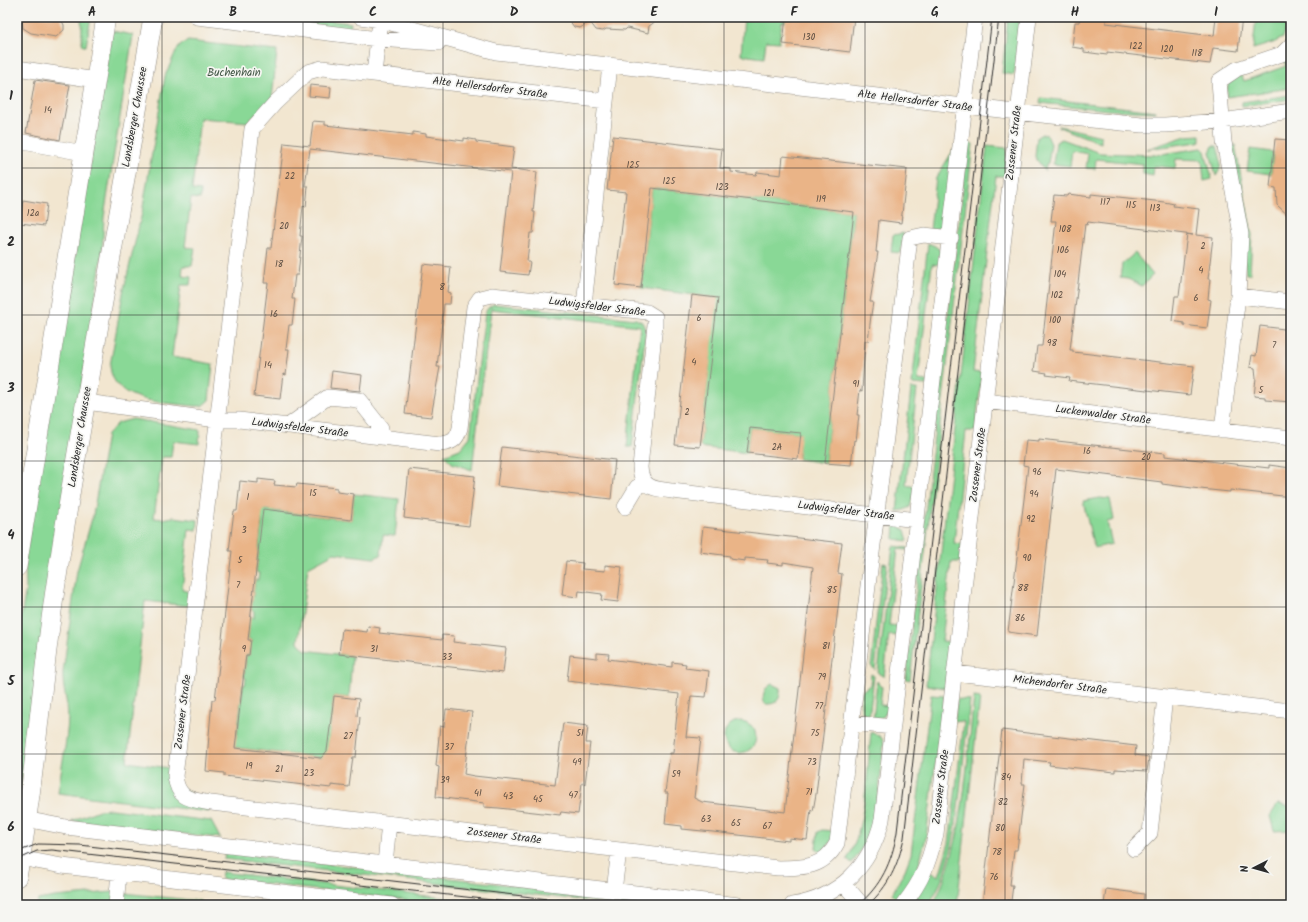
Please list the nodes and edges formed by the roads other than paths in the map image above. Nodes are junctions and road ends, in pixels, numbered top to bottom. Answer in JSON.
{"nodes":[{"id":1,"x":106,"y":17,"type":"edge"},
{"id":2,"x":152,"y":17,"type":"edge"},
{"id":3,"x":196,"y":17,"type":"edge"},
{"id":4,"x":361,"y":17,"type":"edge"},
{"id":5,"x":976,"y":17,"type":"edge"},
{"id":6,"x":1029,"y":17,"type":"edge"},
{"id":7,"x":380,"y":18,"type":"edge"},
{"id":8,"x":378,"y":39,"type":"junction"},
{"id":9,"x":469,"y":45,"type":"junction"},
{"id":10,"x":1290,"y":48,"type":"edge"},
{"id":11,"x":610,"y":65,"type":"junction"},
{"id":12,"x":17,"y":68,"type":"edge"},
{"id":13,"x":374,"y":74,"type":"junction"},
{"id":14,"x":96,"y":80,"type":"junction"},
{"id":15,"x":606,"y":101,"type":"junction"},
{"id":16,"x":965,"y":107,"type":"junction"},
{"id":17,"x":1291,"y":111,"type":"edge"},
{"id":18,"x":1018,"y":113,"type":"junction"},
{"id":19,"x":1222,"y":121,"type":"junction"},
{"id":20,"x":17,"y":141,"type":"edge"},
{"id":21,"x":84,"y":153,"type":"junction"},
{"id":22,"x":951,"y":238,"type":"junction"},
{"id":23,"x":1238,"y":296,"type":"junction"},
{"id":24,"x":1291,"y":302,"type":"edge"},
{"id":25,"x":584,"y":305,"type":"junction"},
{"id":26,"x":985,"y":401,"type":"junction"},
{"id":27,"x":86,"y":402,"type":"junction"},
{"id":28,"x":217,"y":420,"type":"junction"},
{"id":29,"x":288,"y":426,"type":"junction"},
{"id":30,"x":1222,"y":430,"type":"junction"},
{"id":31,"x":380,"y":437,"type":"junction"},
{"id":32,"x":1291,"y":438,"type":"edge"},
{"id":33,"x":645,"y":482,"type":"junction"},
{"id":34,"x":624,"y":507,"type":"dead end"},
{"id":35,"x":878,"y":515,"type":"junction"},
{"id":36,"x":918,"y":520,"type":"junction"},
{"id":37,"x":17,"y":567,"type":"edge"},
{"id":38,"x":955,"y":673,"type":"junction"},
{"id":39,"x":1165,"y":698,"type":"junction"},
{"id":40,"x":1291,"y":711,"type":"edge"},
{"id":41,"x":852,"y":723,"type":"junction"},
{"id":42,"x":893,"y":727,"type":"junction"},
{"id":43,"x":21,"y":818,"type":"edge"},
{"id":44,"x":389,"y":823,"type":"junction"},
{"id":45,"x":1134,"y":849,"type":"dead end"},
{"id":46,"x":619,"y":850,"type":"junction"},
{"id":47,"x":19,"y":856,"type":"edge"},
{"id":48,"x":385,"y":864,"type":"junction"},
{"id":49,"x":118,"y":873,"type":"junction"},
{"id":50,"x":17,"y":877,"type":"edge"},
{"id":51,"x":844,"y":884,"type":"junction"},
{"id":52,"x":614,"y":891,"type":"junction"},
{"id":53,"x":314,"y":901,"type":"edge"},
{"id":54,"x":116,"y":905,"type":"edge"},
{"id":55,"x":392,"y":905,"type":"edge"},
{"id":56,"x":739,"y":905,"type":"edge"},
{"id":57,"x":792,"y":905,"type":"edge"},
{"id":58,"x":862,"y":905,"type":"edge"},
{"id":59,"x":903,"y":905,"type":"edge"}],
"edges":[{"from":1,"to":14,"type":"main road"},
{"from":2,"to":27,"type":"main road","name":"Landsberger Chaussee"},
{"from":3,"to":8,"type":"street","name":"Alte Hellersdorfer Straße"},
{"from":4,"to":7,"type":"street","name":"Alte Hellersdorfer Straße"},
{"from":5,"to":16,"type":"street"},
{"from":6,"to":18,"type":"street","name":"Zossener Straße"},
{"from":7,"to":8,"type":"street"},
{"from":7,"to":9,"type":"street","name":"Alte Hellersdorfer Straße"},
{"from":8,"to":9,"type":"street","name":"Alte Hellersdorfer Straße"},
{"from":8,"to":13,"type":"street"},
{"from":9,"to":11,"type":"street","name":"Alte Hellersdorfer Straße"},
{"from":10,"to":19,"type":"street"},
{"from":11,"to":15,"type":"street"},
{"from":11,"to":16,"type":"street","name":"Alte Hellersdorfer Straße"},
{"from":12,"to":14,"type":"street"},
{"from":13,"to":15,"type":"street","name":"Alte Hellersdorfer Straße"},
{"from":13,"to":28,"type":"street","name":"Alte Hellersdorfer Straße"},
{"from":14,"to":21,"type":"main road"},
{"from":15,"to":25,"type":"street"},
{"from":16,"to":18,"type":"street","name":"Alte Hellersdorfer Straße"},
{"from":16,"to":22,"type":"street"},
{"from":17,"to":19,"type":"street","name":"Alte Hellersdorfer Straße"},
{"from":18,"to":19,"type":"street","name":"Alte Hellersdorfer Straße"},
{"from":18,"to":26,"type":"street","name":"Zossener Straße"},
{"from":19,"to":23,"type":"street"},
{"from":20,"to":21,"type":"street"},
{"from":21,"to":37,"type":"main road"},
{"from":22,"to":35,"type":"street","name":"Zossener Straße"},
{"from":22,"to":36,"type":"street"},
{"from":23,"to":24,"type":"street"},
{"from":23,"to":30,"type":"street"},
{"from":25,"to":31,"type":"street","name":"Ludwigsfelder Straße"},
{"from":25,"to":33,"type":"street","name":"Ludwigsfelder Straße"},
{"from":26,"to":30,"type":"street","name":"Luckenwalder Straße"},
{"from":26,"to":38,"type":"street","name":"Zossener Straße"},
{"from":27,"to":28,"type":"street","name":"Ludwigsfelder Straße"},
{"from":27,"to":43,"type":"main road","name":"Landsberger Chaussee"},
{"from":28,"to":29,"type":"street","name":"Ludwigsfelder Straße"},
{"from":28,"to":44,"type":"street","name":"Zossener Straße"},
{"from":29,"to":31,"type":"street","name":"Ludwigsfelder Straße"},
{"from":29,"to":31,"type":"street"},
{"from":30,"to":32,"type":"street","name":"Luckenwalder Straße"},
{"from":33,"to":34,"type":"street"},
{"from":33,"to":35,"type":"street","name":"Ludwigsfelder Straße"},
{"from":35,"to":36,"type":"street","name":"Ludwigsfelder Straße"},
{"from":35,"to":41,"type":"street","name":"Zossener Straße"},
{"from":36,"to":42,"type":"street"},
{"from":38,"to":39,"type":"street","name":"Michendorfer Straße"},
{"from":38,"to":59,"type":"street","name":"Zossener Straße"},
{"from":39,"to":40,"type":"street","name":"Michendorfer Straße"},
{"from":39,"to":45,"type":"street"},
{"from":41,"to":42,"type":"street"},
{"from":41,"to":46,"type":"street","name":"Zossener Straße"},
{"from":42,"to":51,"type":"street"},
{"from":43,"to":47,"type":"main road","name":"Landsberger Chaussee"},
{"from":43,"to":48,"type":"street"},
{"from":44,"to":46,"type":"street","name":"Zossener Straße"},
{"from":44,"to":48,"type":"street"},
{"from":46,"to":52,"type":"street"},
{"from":47,"to":49,"type":"street"},
{"from":47,"to":50,"type":"main road","name":"Landsberger Chaussee"},
{"from":48,"to":52,"type":"street"},
{"from":49,"to":53,"type":"street"},
{"from":49,"to":54,"type":"street"},
{"from":51,"to":57,"type":"street"},
{"from":51,"to":58,"type":"street"},
{"from":52,"to":56,"type":"street"},
{"from":53,"to":55,"type":"street"}]}
